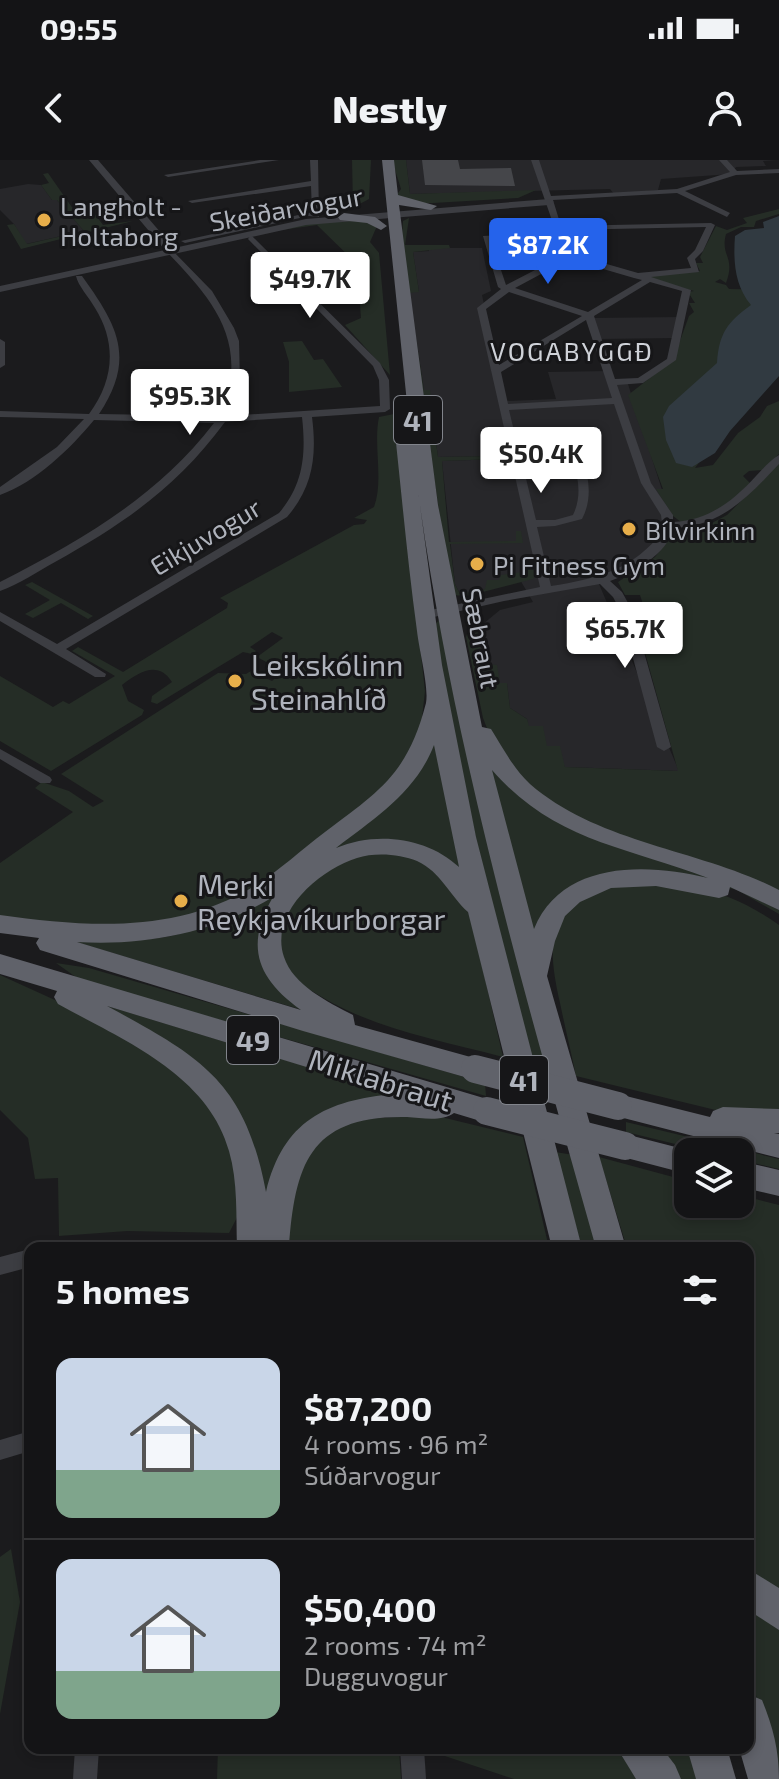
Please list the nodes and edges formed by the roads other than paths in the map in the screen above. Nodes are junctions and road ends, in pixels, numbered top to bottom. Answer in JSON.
{"nodes":[{"id":1,"x":93,"y":160,"type":"edge"},
{"id":2,"x":275,"y":160,"type":"edge"},
{"id":3,"x":314,"y":160,"type":"edge"},
{"id":4,"x":376,"y":160,"type":"edge"},
{"id":5,"x":388,"y":160,"type":"edge"},
{"id":6,"x":535,"y":160,"type":"edge"},
{"id":7,"x":723,"y":160,"type":"edge"},
{"id":8,"x":779,"y":171,"type":"edge"},
{"id":9,"x":735,"y":173,"type":"junction"},
{"id":10,"x":168,"y":175,"type":"dead end"},
{"id":11,"x":315,"y":183,"type":"junction"},
{"id":12,"x":678,"y":191,"type":"junction"},
{"id":13,"x":547,"y":196,"type":"junction"},
{"id":14,"x":192,"y":201,"type":"dead end"},
{"id":15,"x":427,"y":208,"type":"junction"},
{"id":16,"x":386,"y":212,"type":"junction"},
{"id":17,"x":348,"y":214,"type":"junction"},
{"id":18,"x":316,"y":215,"type":"junction"},
{"id":19,"x":727,"y":215,"type":"dead end"},
{"id":20,"x":559,"y":231,"type":"junction"},
{"id":21,"x":251,"y":237,"type":"dead end"},
{"id":22,"x":204,"y":239,"type":"junction"},
{"id":23,"x":185,"y":241,"type":"dead end"},
{"id":24,"x":170,"y":249,"type":"junction"},
{"id":25,"x":568,"y":256,"type":"junction"},
{"id":26,"x":637,"y":276,"type":"junction"},
{"id":27,"x":79,"y":278,"type":"dead end"},
{"id":28,"x":649,"y":279,"type":"junction"},
{"id":29,"x":0,"y":287,"type":"edge"},
{"id":30,"x":508,"y":290,"type":"junction"},
{"id":31,"x":589,"y":315,"type":"junction"},
{"id":32,"x":0,"y":342,"type":"edge"},
{"id":33,"x":0,"y":365,"type":"edge"},
{"id":34,"x":494,"y":372,"type":"junction"},
{"id":35,"x":612,"y":382,"type":"junction"},
{"id":36,"x":618,"y":401,"type":"junction"},
{"id":37,"x":502,"y":407,"type":"junction"},
{"id":38,"x":0,"y":414,"type":"edge"},
{"id":39,"x":307,"y":416,"type":"junction"},
{"id":40,"x":92,"y":417,"type":"junction"},
{"id":41,"x":220,"y":420,"type":"junction"},
{"id":42,"x":509,"y":434,"type":"junction"},
{"id":43,"x":779,"y":458,"type":"edge"},
{"id":44,"x":0,"y":492,"type":"edge"},
{"id":45,"x":530,"y":524,"type":"junction"},
{"id":46,"x":671,"y":525,"type":"junction"},
{"id":47,"x":604,"y":581,"type":"junction"},
{"id":48,"x":0,"y":587,"type":"edge"},
{"id":49,"x":546,"y":590,"type":"junction"},
{"id":50,"x":495,"y":600,"type":"junction"},
{"id":51,"x":425,"y":615,"type":"junction"},
{"id":52,"x":0,"y":616,"type":"edge"},
{"id":53,"x":459,"y":618,"type":"junction"},
{"id":54,"x":57,"y":649,"type":"junction"},
{"id":55,"x":100,"y":674,"type":"dead end"},
{"id":56,"x":437,"y":699,"type":"junction"},
{"id":57,"x":467,"y":708,"type":"junction"},
{"id":58,"x":664,"y":747,"type":"dead end"},
{"id":59,"x":0,"y":753,"type":"edge"},
{"id":60,"x":45,"y":780,"type":"dead end"},
{"id":61,"x":779,"y":901,"type":"edge"},
{"id":62,"x":480,"y":911,"type":"junction"},
{"id":63,"x":779,"y":918,"type":"edge"},
{"id":64,"x":0,"y":926,"type":"edge"},
{"id":65,"x":9,"y":967,"type":"edge"},
{"id":66,"x":534,"y":978,"type":"junction"},
{"id":67,"x":385,"y":1045,"type":"junction"},
{"id":68,"x":618,"y":1106,"type":"junction"},
{"id":69,"x":487,"y":1111,"type":"junction"},
{"id":70,"x":779,"y":1121,"type":"edge"},
{"id":71,"x":779,"y":1146,"type":"edge"},
{"id":72,"x":674,"y":1158,"type":"edge"},
{"id":73,"x":754,"y":1177,"type":"edge"},
{"id":74,"x":779,"y":1183,"type":"edge"},
{"id":75,"x":252,"y":1242,"type":"edge"},
{"id":76,"x":274,"y":1242,"type":"edge"},
{"id":77,"x":565,"y":1242,"type":"edge"},
{"id":78,"x":609,"y":1242,"type":"edge"},
{"id":79,"x":24,"y":1260,"type":"edge"},
{"id":80,"x":0,"y":1266,"type":"edge"},
{"id":81,"x":24,"y":1443,"type":"edge"},
{"id":82,"x":0,"y":1450,"type":"edge"},
{"id":83,"x":754,"y":1592,"type":"edge"},
{"id":84,"x":779,"y":1611,"type":"edge"},
{"id":85,"x":754,"y":1734,"type":"edge"},
{"id":86,"x":87,"y":1754,"type":"edge"},
{"id":87,"x":412,"y":1754,"type":"edge"},
{"id":88,"x":642,"y":1754,"type":"edge"},
{"id":89,"x":709,"y":1754,"type":"edge"},
{"id":90,"x":85,"y":1779,"type":"edge"},
{"id":91,"x":414,"y":1779,"type":"edge"},
{"id":92,"x":661,"y":1779,"type":"edge"},
{"id":93,"x":716,"y":1779,"type":"edge"},
{"id":94,"x":768,"y":1779,"type":"edge"}],
"edges":[{"from":1,"to":24,"type":"street"},
{"from":2,"to":10,"type":"street"},
{"from":3,"to":11,"type":"street"},
{"from":4,"to":16,"type":"highway","name":"Sæbraut","number":"41"},
{"from":5,"to":16,"type":"highway","name":"Sæbraut","number":"41"},
{"from":6,"to":13,"type":"street"},
{"from":7,"to":9,"type":"street"},
{"from":8,"to":9,"type":"street"},
{"from":9,"to":12,"type":"street"},
{"from":11,"to":14,"type":"street"},
{"from":11,"to":18,"type":"street"},
{"from":12,"to":13,"type":"street"},
{"from":12,"to":19,"type":"street"},
{"from":13,"to":15,"type":"street"},
{"from":13,"to":15,"type":"street"},
{"from":13,"to":20,"type":"street"},
{"from":15,"to":16,"type":"highway"},
{"from":15,"to":16,"type":"highway"},
{"from":16,"to":17,"type":"highway"},
{"from":16,"to":17,"type":"highway"},
{"from":16,"to":51,"type":"highway","name":"Sæbraut","number":"41"},
{"from":16,"to":53,"type":"highway","name":"Sæbraut","number":"41"},
{"from":17,"to":18,"type":"street","name":"Skeiðarvogur"},
{"from":17,"to":24,"type":"street","name":"Skeiðarvogur"},
{"from":18,"to":22,"type":"street","name":"Skeiðarvogur"},
{"from":20,"to":25,"type":"street"},
{"from":20,"to":26,"type":"street"},
{"from":20,"to":30,"type":"street"},
{"from":21,"to":39,"type":"street"},
{"from":22,"to":23,"type":"street","name":"Skeiðarvogur"},
{"from":22,"to":24,"type":"street","name":"Skeiðarvogur"},
{"from":24,"to":29,"type":"street","name":"Skeiðarvogur"},
{"from":24,"to":41,"type":"street"},
{"from":25,"to":26,"type":"street"},
{"from":25,"to":30,"type":"street"},
{"from":26,"to":28,"type":"street"},
{"from":27,"to":40,"type":"street"},
{"from":28,"to":31,"type":"street"},
{"from":28,"to":35,"type":"street"},
{"from":30,"to":31,"type":"street"},
{"from":30,"to":34,"type":"street"},
{"from":31,"to":34,"type":"street"},
{"from":31,"to":35,"type":"street"},
{"from":32,"to":33,"type":"street"},
{"from":34,"to":37,"type":"street"},
{"from":35,"to":36,"type":"street"},
{"from":36,"to":37,"type":"street"},
{"from":36,"to":46,"type":"street"},
{"from":37,"to":42,"type":"street"},
{"from":38,"to":40,"type":"street"},
{"from":39,"to":41,"type":"street"},
{"from":39,"to":54,"type":"street","name":"Eikjuvogur"},
{"from":40,"to":41,"type":"street"},
{"from":40,"to":44,"type":"street"},
{"from":41,"to":48,"type":"street"},
{"from":42,"to":45,"type":"street"},
{"from":42,"to":45,"type":"street"},
{"from":43,"to":46,"type":"street"},
{"from":45,"to":49,"type":"street"},
{"from":46,"to":47,"type":"street"},
{"from":47,"to":49,"type":"street"},
{"from":47,"to":58,"type":"street"},
{"from":49,"to":50,"type":"street"},
{"from":50,"to":53,"type":"street"},
{"from":50,"to":53,"type":"street"},
{"from":51,"to":53,"type":"street"},
{"from":51,"to":56,"type":"highway","name":"Sæbraut","number":"41"},
{"from":52,"to":54,"type":"street"},
{"from":53,"to":57,"type":"highway","name":"Sæbraut","number":"41"},
{"from":54,"to":55,"type":"street"},
{"from":56,"to":62,"type":"highway","name":"Sæbraut","number":"41"},
{"from":56,"to":64,"type":"highway"},
{"from":57,"to":61,"type":"highway"},
{"from":57,"to":66,"type":"highway","name":"Sæbraut","number":"41"},
{"from":59,"to":60,"type":"street"},
{"from":62,"to":67,"type":"highway"},
{"from":62,"to":77,"type":"highway","number":"41"},
{"from":63,"to":66,"type":"highway"},
{"from":64,"to":67,"type":"highway","name":"Miklabraut","number":"49"},
{"from":65,"to":69,"type":"highway","name":"Miklabraut","number":"49"},
{"from":65,"to":75,"type":"highway"},
{"from":66,"to":78,"type":"highway","number":"41"},
{"from":67,"to":68,"type":"highway","name":"Miklabraut","number":"49","bridge":true},
{"from":68,"to":70,"type":"highway"},
{"from":68,"to":71,"type":"highway","number":"49"},
{"from":69,"to":72,"type":"highway","name":"Miklabraut","number":"49","bridge":true},
{"from":69,"to":76,"type":"highway"},
{"from":73,"to":74,"type":"highway"},
{"from":79,"to":80,"type":"street"},
{"from":81,"to":82,"type":"street"},
{"from":83,"to":84,"type":"highway"},
{"from":85,"to":94,"type":"highway"},
{"from":86,"to":90,"type":"street"},
{"from":87,"to":91,"type":"street"},
{"from":88,"to":92,"type":"highway"},
{"from":89,"to":93,"type":"highway"}]}
